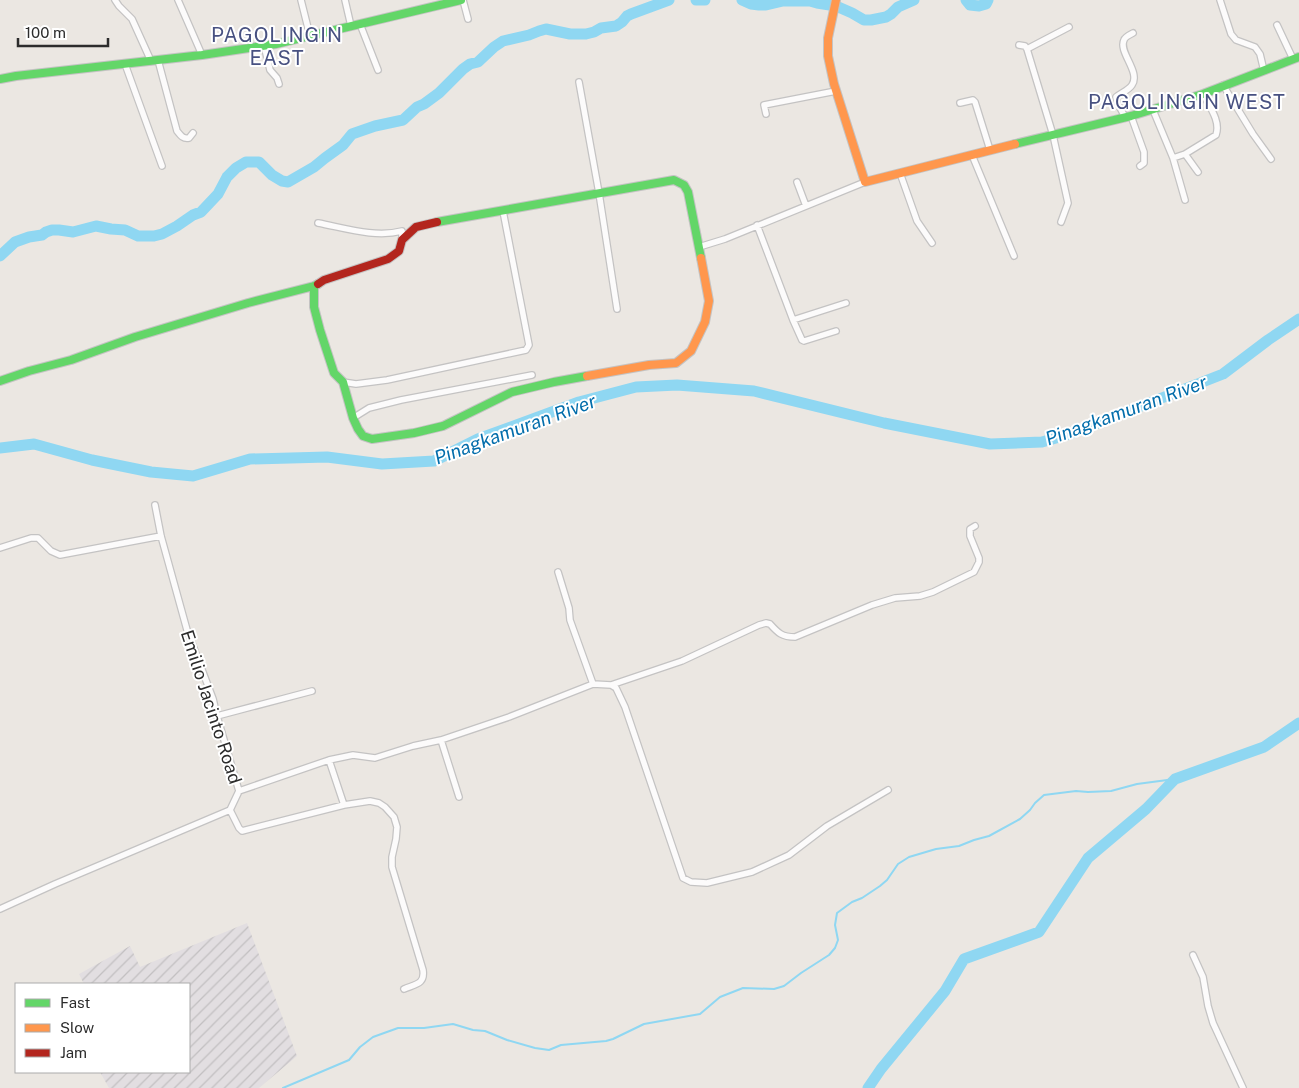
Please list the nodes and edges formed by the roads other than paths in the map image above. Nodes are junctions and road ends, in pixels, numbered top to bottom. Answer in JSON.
{"nodes":[{"id":1,"x":115,"y":0,"type":"edge"},
{"id":2,"x":178,"y":0,"type":"edge"},
{"id":3,"x":301,"y":0,"type":"edge"},
{"id":4,"x":345,"y":0,"type":"edge"},
{"id":5,"x":462,"y":0,"type":"edge"},
{"id":6,"x":836,"y":0,"type":"edge"},
{"id":7,"x":1220,"y":0,"type":"edge"},
{"id":8,"x":436,"y":3,"type":"edge"},
{"id":9,"x":468,"y":20,"type":"dead end"},
{"id":10,"x":360,"y":24,"type":"junction"},
{"id":11,"x":1277,"y":25,"type":"dead end"},
{"id":12,"x":351,"y":26,"type":"junction"},
{"id":13,"x":1069,"y":27,"type":"dead end"},
{"id":14,"x":1132,"y":33,"type":"dead end"},
{"id":15,"x":310,"y":36,"type":"junction"},
{"id":16,"x":264,"y":45,"type":"junction"},
{"id":17,"x":1019,"y":45,"type":"dead end"},
{"id":18,"x":1027,"y":49,"type":"junction"},
{"id":19,"x":202,"y":55,"type":"junction"},
{"id":20,"x":1296,"y":58,"type":"edge"},
{"id":21,"x":154,"y":60,"type":"junction"},
{"id":22,"x":125,"y":64,"type":"junction"},
{"id":23,"x":378,"y":70,"type":"dead end"},
{"id":24,"x":1264,"y":71,"type":"junction"},
{"id":25,"x":0,"y":79,"type":"edge"},
{"id":26,"x":579,"y":82,"type":"dead end"},
{"id":27,"x":279,"y":84,"type":"dead end"},
{"id":28,"x":1223,"y":86,"type":"junction"},
{"id":29,"x":836,"y":91,"type":"junction"},
{"id":30,"x":1203,"y":94,"type":"junction"},
{"id":31,"x":960,"y":102,"type":"dead end"},
{"id":32,"x":1153,"y":110,"type":"junction"},
{"id":33,"x":766,"y":114,"type":"dead end"},
{"id":34,"x":1128,"y":117,"type":"junction"},
{"id":35,"x":193,"y":133,"type":"dead end"},
{"id":36,"x":1053,"y":135,"type":"junction"},
{"id":37,"x":990,"y":150,"type":"junction"},
{"id":38,"x":1184,"y":154,"type":"junction"},
{"id":39,"x":972,"y":155,"type":"junction"},
{"id":40,"x":1173,"y":158,"type":"junction"},
{"id":41,"x":1271,"y":159,"type":"dead end"},
{"id":42,"x":162,"y":166,"type":"dead end"},
{"id":43,"x":1140,"y":166,"type":"dead end"},
{"id":44,"x":1198,"y":172,"type":"dead end"},
{"id":45,"x":900,"y":173,"type":"junction"},
{"id":46,"x":797,"y":182,"type":"dead end"},
{"id":47,"x":865,"y":182,"type":"junction"},
{"id":48,"x":599,"y":193,"type":"junction"},
{"id":49,"x":1185,"y":200,"type":"dead end"},
{"id":50,"x":806,"y":206,"type":"junction"},
{"id":51,"x":504,"y":211,"type":"junction"},
{"id":52,"x":1061,"y":222,"type":"dead end"},
{"id":53,"x":318,"y":223,"type":"dead end"},
{"id":54,"x":757,"y":225,"type":"junction"},
{"id":55,"x":402,"y":240,"type":"junction"},
{"id":56,"x":932,"y":243,"type":"dead end"},
{"id":57,"x":699,"y":247,"type":"junction"},
{"id":58,"x":1014,"y":256,"type":"dead end"},
{"id":59,"x":314,"y":286,"type":"junction"},
{"id":60,"x":846,"y":303,"type":"dead end"},
{"id":61,"x":617,"y":309,"type":"dead end"},
{"id":62,"x":793,"y":320,"type":"junction"},
{"id":63,"x":836,"y":331,"type":"dead end"},
{"id":64,"x":532,"y":375,"type":"dead end"},
{"id":65,"x":0,"y":380,"type":"edge"},
{"id":66,"x":343,"y":382,"type":"junction"},
{"id":67,"x":352,"y":418,"type":"junction"},
{"id":68,"x":155,"y":505,"type":"dead end"},
{"id":69,"x":975,"y":526,"type":"dead end"},
{"id":70,"x":161,"y":536,"type":"junction"},
{"id":71,"x":0,"y":548,"type":"edge"},
{"id":72,"x":558,"y":572,"type":"dead end"},
{"id":73,"x":593,"y":684,"type":"junction"},
{"id":74,"x":611,"y":685,"type":"junction"},
{"id":75,"x":312,"y":690,"type":"dead end"},
{"id":76,"x":217,"y":716,"type":"junction"},
{"id":77,"x":441,"y":740,"type":"junction"},
{"id":78,"x":329,"y":760,"type":"junction"},
{"id":79,"x":888,"y":790,"type":"dead end"},
{"id":80,"x":239,"y":791,"type":"junction"},
{"id":81,"x":459,"y":797,"type":"dead end"},
{"id":82,"x":344,"y":805,"type":"junction"},
{"id":83,"x":230,"y":810,"type":"junction"},
{"id":84,"x":0,"y":909,"type":"edge"},
{"id":85,"x":1193,"y":955,"type":"dead end"},
{"id":86,"x":404,"y":989,"type":"dead end"},
{"id":87,"x":1243,"y":1088,"type":"edge"}],
"edges":[{"from":1,"to":21,"type":"street"},
{"from":2,"to":19,"type":"street"},
{"from":3,"to":15,"type":"street"},
{"from":4,"to":12,"type":"street"},
{"from":5,"to":8,"type":"street"},
{"from":5,"to":9,"type":"street"},
{"from":6,"to":29,"type":"street"},
{"from":7,"to":24,"type":"street"},
{"from":8,"to":10,"type":"street"},
{"from":10,"to":12,"type":"street"},
{"from":10,"to":23,"type":"street"},
{"from":11,"to":20,"type":"street"},
{"from":12,"to":15,"type":"street"},
{"from":13,"to":18,"type":"street"},
{"from":14,"to":34,"type":"street"},
{"from":15,"to":16,"type":"street"},
{"from":16,"to":19,"type":"street"},
{"from":16,"to":27,"type":"street"},
{"from":17,"to":18,"type":"street"},
{"from":18,"to":36,"type":"street"},
{"from":19,"to":21,"type":"street"},
{"from":20,"to":24,"type":"street"},
{"from":21,"to":22,"type":"street"},
{"from":21,"to":35,"type":"street"},
{"from":22,"to":25,"type":"street"},
{"from":22,"to":42,"type":"street"},
{"from":24,"to":28,"type":"street"},
{"from":26,"to":48,"type":"street"},
{"from":28,"to":30,"type":"street"},
{"from":28,"to":41,"type":"street"},
{"from":29,"to":33,"type":"street"},
{"from":29,"to":47,"type":"street"},
{"from":30,"to":32,"type":"street"},
{"from":30,"to":38,"type":"street"},
{"from":31,"to":37,"type":"street"},
{"from":32,"to":34,"type":"street"},
{"from":32,"to":40,"type":"street"},
{"from":34,"to":36,"type":"street"},
{"from":34,"to":43,"type":"street"},
{"from":36,"to":37,"type":"street"},
{"from":36,"to":52,"type":"street"},
{"from":37,"to":39,"type":"street"},
{"from":38,"to":40,"type":"street"},
{"from":38,"to":44,"type":"street"},
{"from":39,"to":45,"type":"street"},
{"from":39,"to":58,"type":"street"},
{"from":40,"to":49,"type":"street"},
{"from":45,"to":47,"type":"street"},
{"from":45,"to":56,"type":"street"},
{"from":46,"to":50,"type":"street"},
{"from":47,"to":50,"type":"street"},
{"from":48,"to":51,"type":"street"},
{"from":48,"to":57,"type":"street"},
{"from":48,"to":61,"type":"street"},
{"from":50,"to":54,"type":"street"},
{"from":51,"to":55,"type":"street"},
{"from":51,"to":66,"type":"street"},
{"from":53,"to":55,"type":"street"},
{"from":54,"to":57,"type":"street"},
{"from":54,"to":62,"type":"street"},
{"from":55,"to":59,"type":"street"},
{"from":57,"to":67,"type":"street"},
{"from":59,"to":65,"type":"street"},
{"from":59,"to":66,"type":"street"},
{"from":60,"to":62,"type":"street"},
{"from":62,"to":63,"type":"street"},
{"from":64,"to":67,"type":"street"},
{"from":66,"to":67,"type":"street"},
{"from":68,"to":70,"type":"street","name":"Emilio Jacinto Road"},
{"from":69,"to":74,"type":"street"},
{"from":70,"to":71,"type":"street"},
{"from":70,"to":76,"type":"street","name":"Emilio Jacinto Road"},
{"from":72,"to":73,"type":"street"},
{"from":73,"to":74,"type":"street"},
{"from":73,"to":77,"type":"street"},
{"from":74,"to":79,"type":"street"},
{"from":75,"to":76,"type":"street"},
{"from":76,"to":80,"type":"street","name":"Emilio Jacinto Road"},
{"from":77,"to":78,"type":"street"},
{"from":77,"to":81,"type":"street"},
{"from":78,"to":80,"type":"street"},
{"from":78,"to":82,"type":"street"},
{"from":80,"to":83,"type":"street","name":"Emilio Jacinto Road"},
{"from":82,"to":83,"type":"street"},
{"from":82,"to":86,"type":"street"},
{"from":83,"to":84,"type":"street","name":"Emilio Jacinto Road"},
{"from":85,"to":87,"type":"street"}]}
